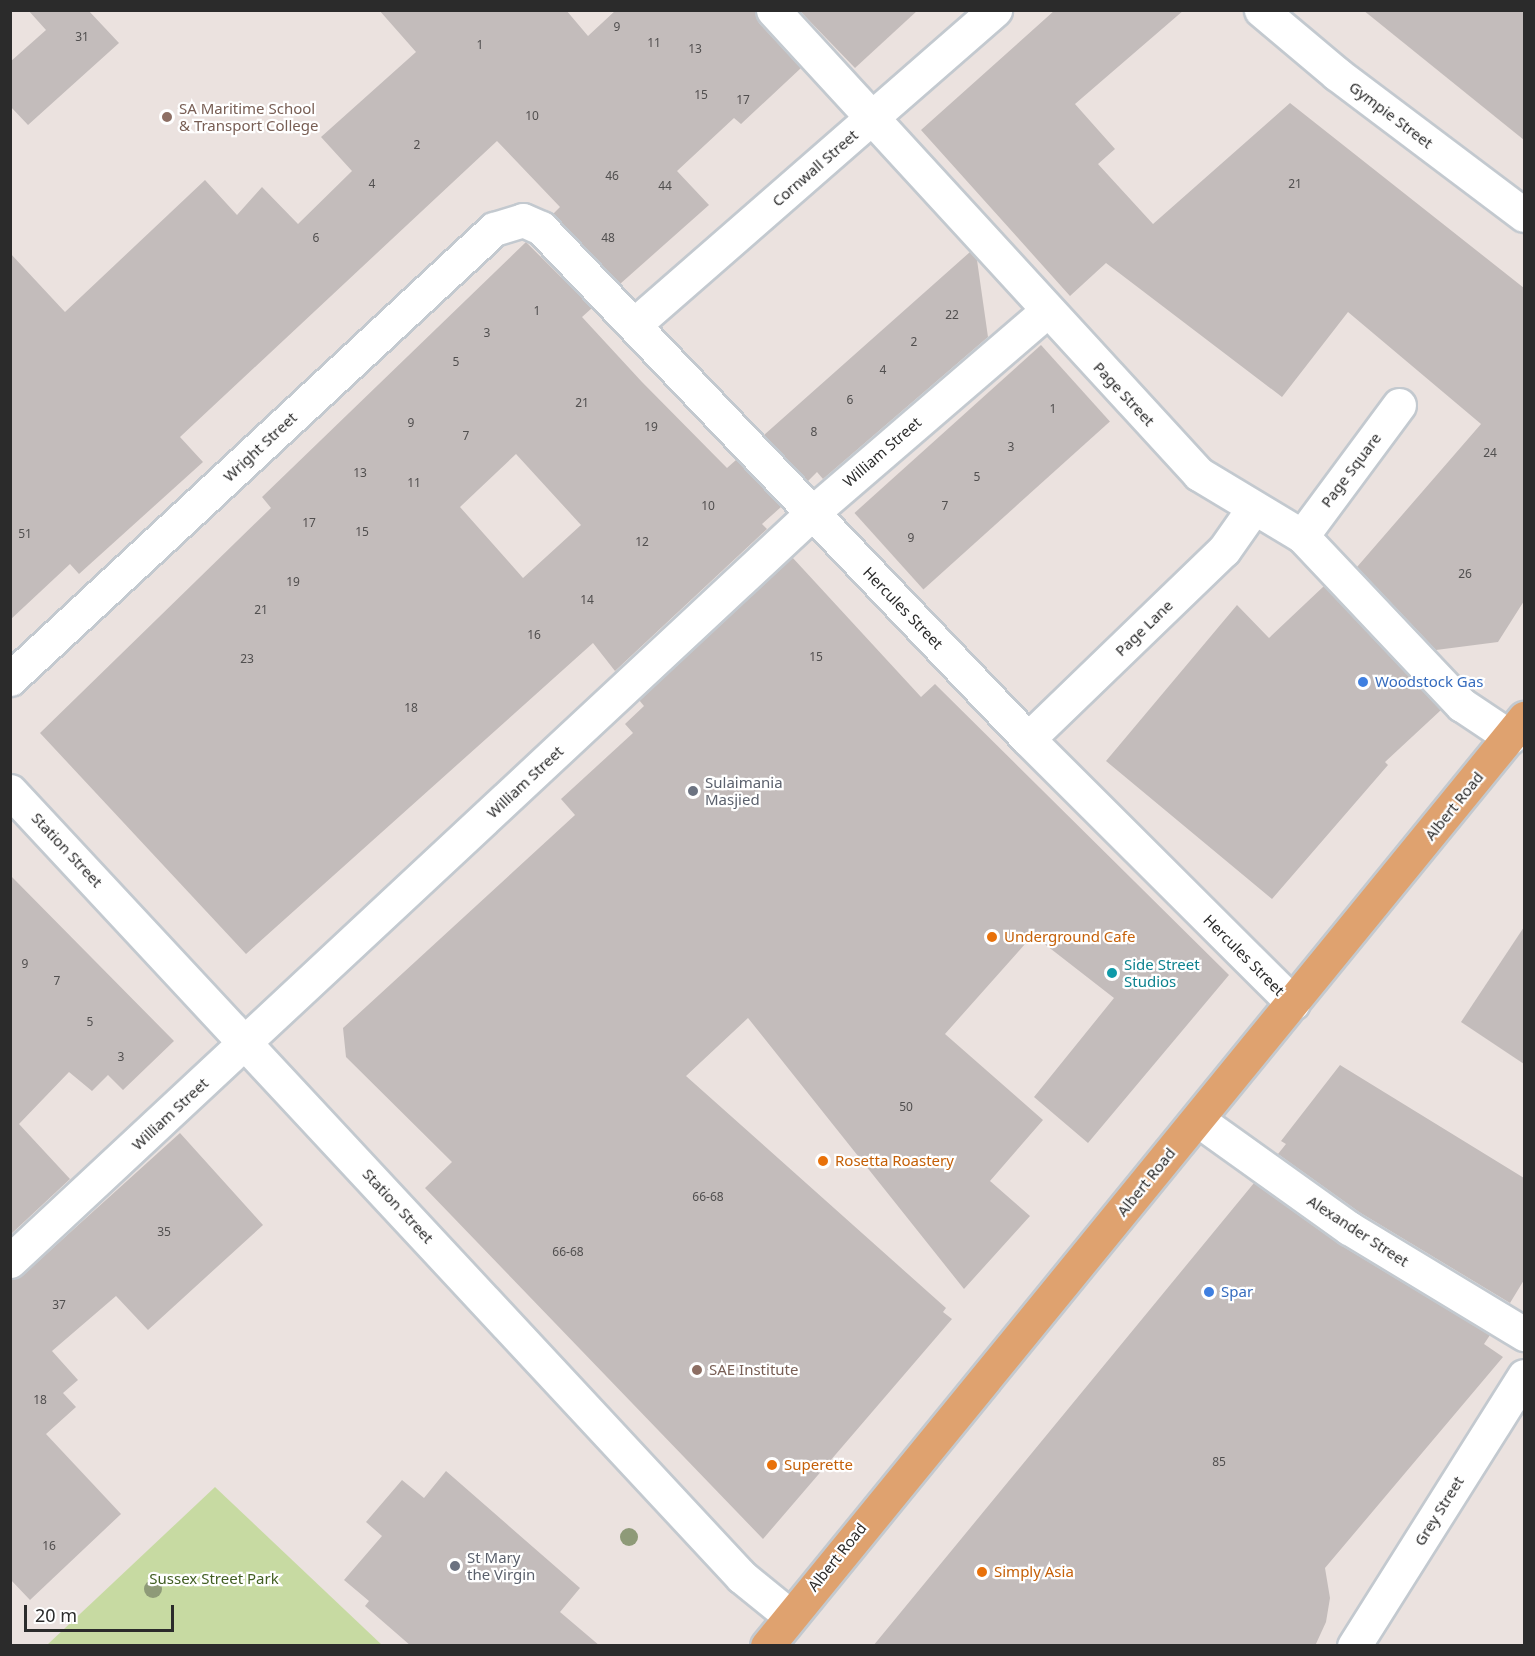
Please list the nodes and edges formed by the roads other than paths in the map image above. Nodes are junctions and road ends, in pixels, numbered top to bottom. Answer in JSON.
{"nodes":[{"id":1,"x":773,"y":10,"type":"edge"},
{"id":2,"x":994,"y":10,"type":"edge"},
{"id":3,"x":1261,"y":10,"type":"edge"},
{"id":4,"x":871,"y":119,"type":"junction"},
{"id":5,"x":1524,"y":215,"type":"edge"},
{"id":6,"x":513,"y":221,"type":"joint"},
{"id":7,"x":1047,"y":311,"type":"junction"},
{"id":8,"x":634,"y":324,"type":"junction"},
{"id":9,"x":1399,"y":405,"type":"dead end"},
{"id":10,"x":1252,"y":510,"type":"junction"},
{"id":11,"x":812,"y":513,"type":"junction"},
{"id":12,"x":1302,"y":536,"type":"junction"},
{"id":13,"x":10,"y":679,"type":"edge"},
{"id":14,"x":1517,"y":727,"type":"edge"},
{"id":15,"x":1028,"y":739,"type":"junction"},
{"id":16,"x":10,"y":791,"type":"edge"},
{"id":17,"x":1293,"y":1003,"type":"junction"},
{"id":18,"x":248,"y":1043,"type":"junction"},
{"id":19,"x":1198,"y":1120,"type":"junction"},
{"id":20,"x":10,"y":1261,"type":"edge"},
{"id":21,"x":1524,"y":1334,"type":"edge"},
{"id":22,"x":1524,"y":1376,"type":"edge"},
{"id":23,"x":790,"y":1616,"type":"junction"},
{"id":24,"x":767,"y":1646,"type":"edge"},
{"id":25,"x":1354,"y":1646,"type":"edge"}],
"edges":[{"from":1,"to":4,"type":"street","name":"Page Street"},
{"from":2,"to":4,"type":"street","name":"Cornwall Street"},
{"from":3,"to":5,"type":"street","name":"Gympie Street"},
{"from":4,"to":7,"type":"street","name":"Page Street"},
{"from":4,"to":8,"type":"street","name":"Cornwall Street"},
{"from":6,"to":8,"type":"street","name":"Hercules Street"},
{"from":6,"to":13,"type":"street","name":"Wright Street"},
{"from":7,"to":10,"type":"street","name":"Page Street"},
{"from":7,"to":11,"type":"street","name":"William Street"},
{"from":8,"to":11,"type":"street","name":"Hercules Street"},
{"from":9,"to":12,"type":"street","name":"Page Square"},
{"from":10,"to":12,"type":"street","name":"Page Street"},
{"from":10,"to":15,"type":"street","name":"Page Lane"},
{"from":11,"to":15,"type":"street","name":"Hercules Street"},
{"from":11,"to":18,"type":"street","name":"William Street"},
{"from":12,"to":14,"type":"street","name":"Page Street"},
{"from":14,"to":17,"type":"main road","name":"Albert Road"},
{"from":15,"to":17,"type":"street","name":"Hercules Street"},
{"from":16,"to":18,"type":"street","name":"Station Street"},
{"from":17,"to":19,"type":"main road","name":"Albert Road"},
{"from":18,"to":20,"type":"street","name":"William Street"},
{"from":18,"to":23,"type":"street","name":"Station Street"},
{"from":19,"to":21,"type":"street","name":"Alexander Street"},
{"from":19,"to":23,"type":"main road","name":"Albert Road"},
{"from":22,"to":25,"type":"street","name":"Grey Street"},
{"from":23,"to":24,"type":"main road","name":"Albert Road"}]}
